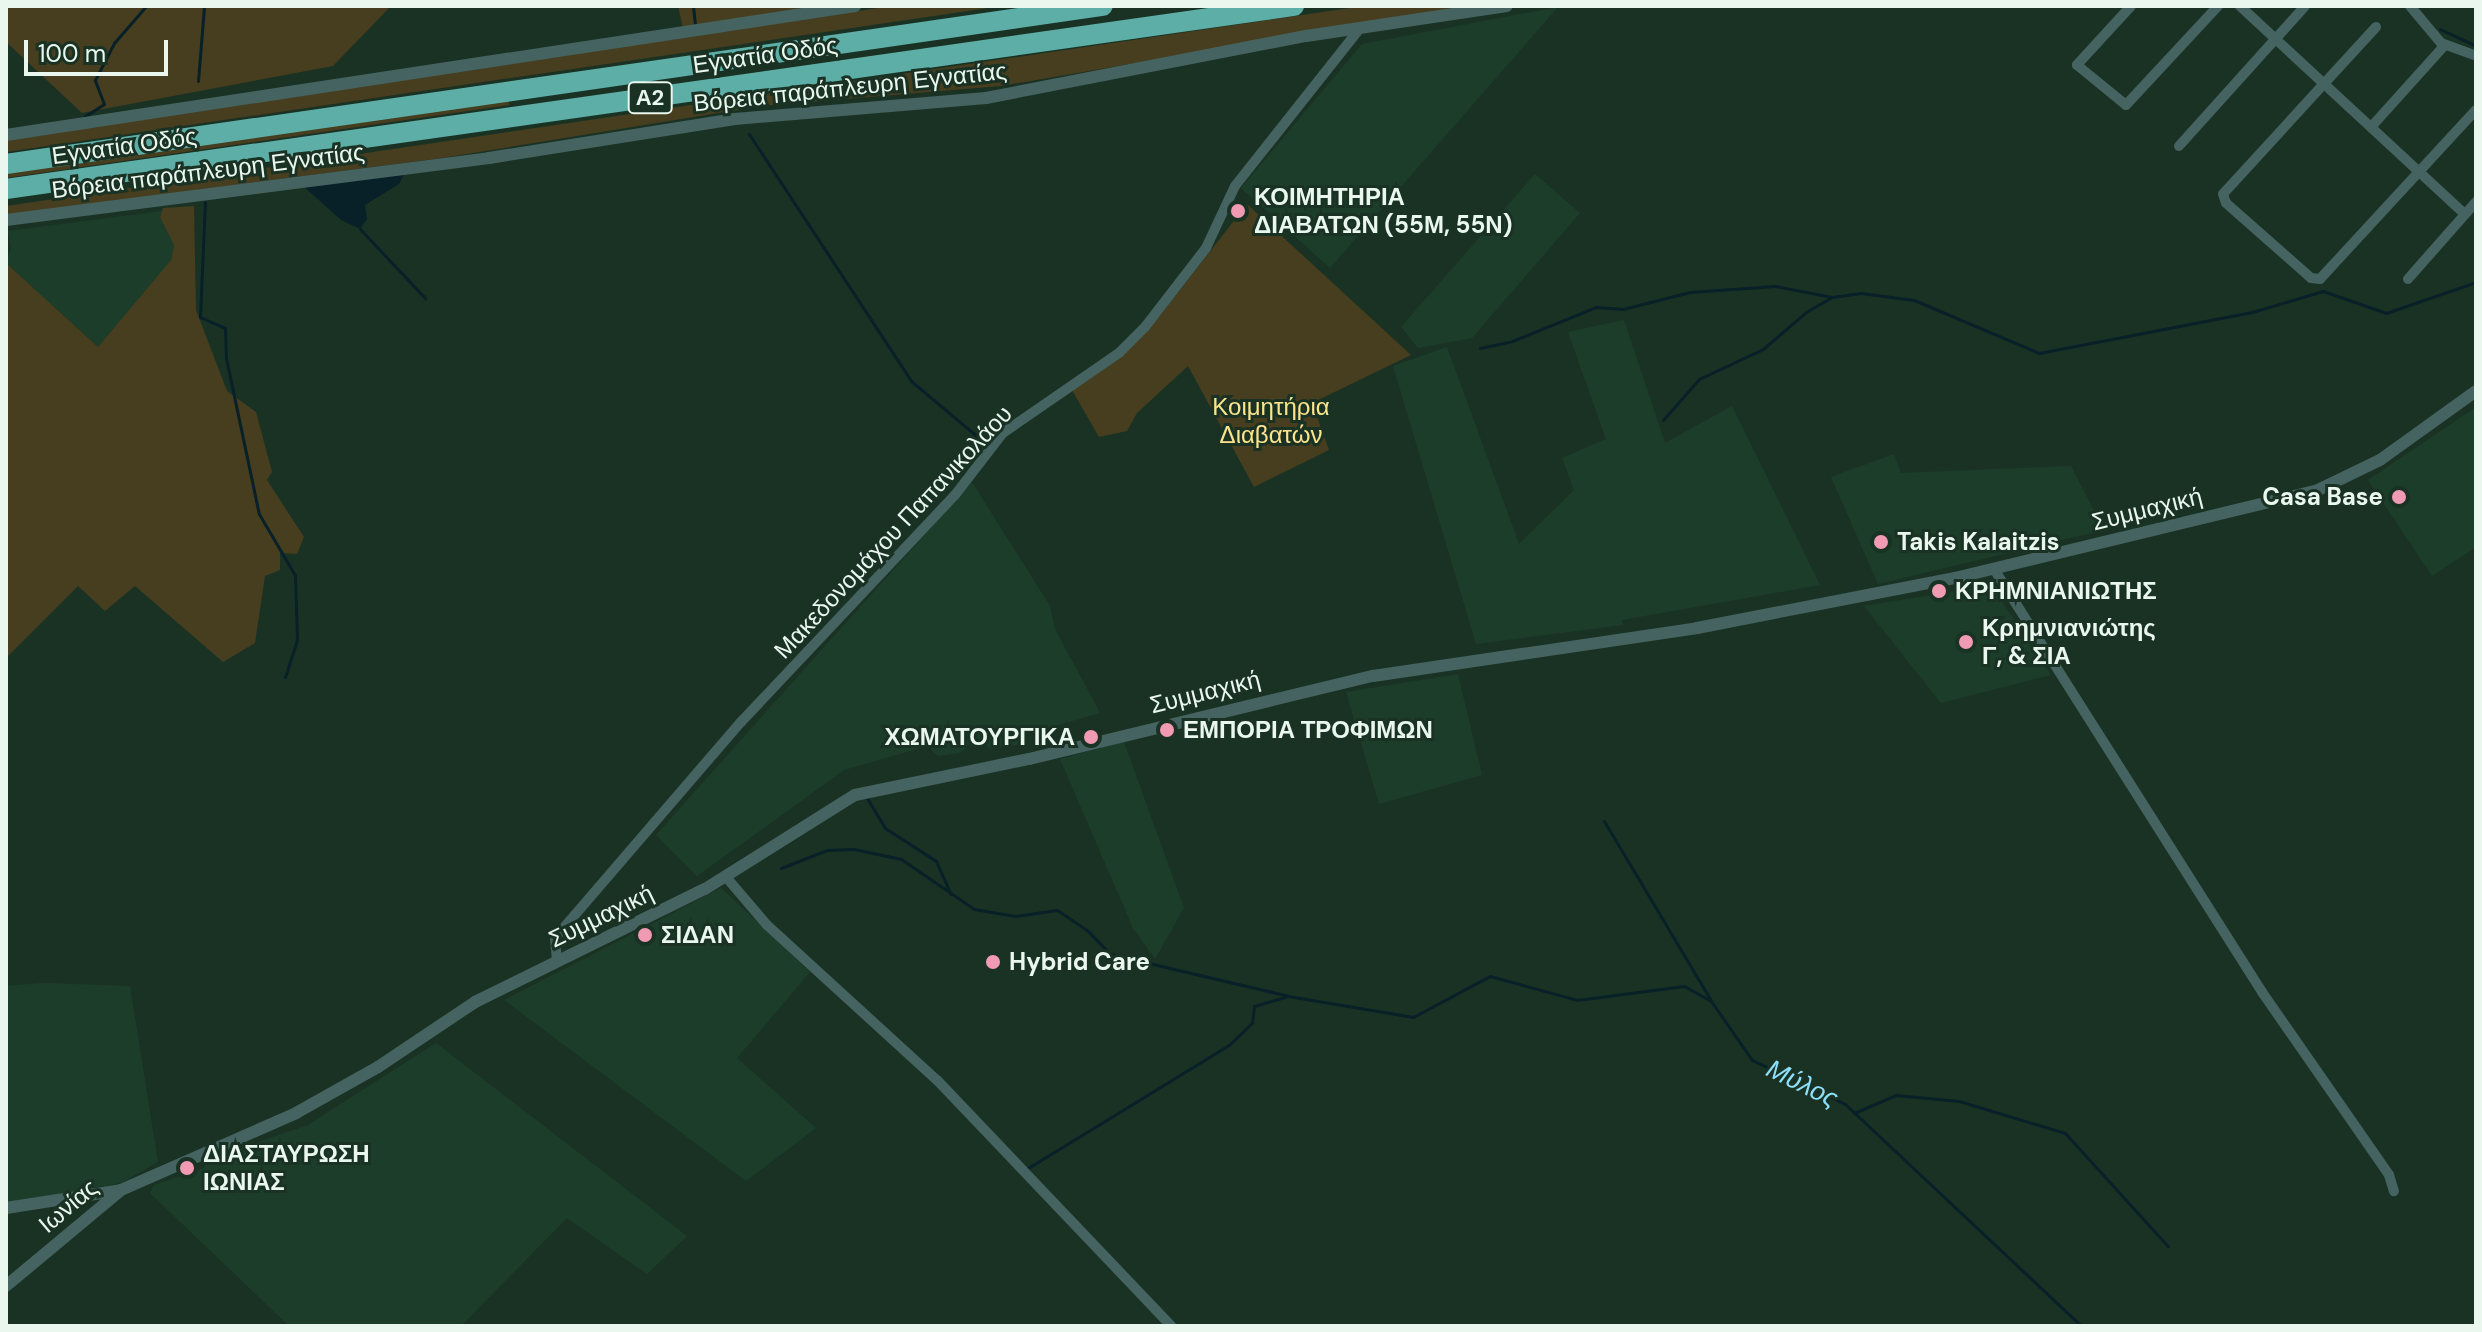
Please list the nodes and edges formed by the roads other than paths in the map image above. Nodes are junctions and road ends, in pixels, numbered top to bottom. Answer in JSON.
{"nodes":[{"id":1,"x":855,"y":6,"type":"edge"},
{"id":2,"x":1103,"y":6,"type":"edge"},
{"id":3,"x":1294,"y":6,"type":"edge"},
{"id":4,"x":1507,"y":6,"type":"edge"},
{"id":5,"x":2131,"y":6,"type":"edge"},
{"id":6,"x":2218,"y":6,"type":"edge"},
{"id":7,"x":2240,"y":6,"type":"edge"},
{"id":8,"x":2305,"y":6,"type":"edge"},
{"id":9,"x":2410,"y":6,"type":"edge"},
{"id":10,"x":1361,"y":27,"type":"junction"},
{"id":11,"x":2376,"y":27,"type":"dead end"},
{"id":12,"x":2276,"y":39,"type":"junction"},
{"id":13,"x":2445,"y":45,"type":"junction"},
{"id":14,"x":2476,"y":56,"type":"edge"},
{"id":15,"x":2326,"y":84,"type":"junction"},
{"id":16,"x":2476,"y":110,"type":"edge"},
{"id":17,"x":2372,"y":126,"type":"junction"},
{"id":18,"x":6,"y":135,"type":"edge"},
{"id":19,"x":2179,"y":146,"type":"dead end"},
{"id":20,"x":6,"y":164,"type":"edge"},
{"id":21,"x":2421,"y":170,"type":"junction"},
{"id":22,"x":6,"y":189,"type":"edge"},
{"id":23,"x":2476,"y":202,"type":"edge"},
{"id":24,"x":2465,"y":214,"type":"junction"},
{"id":25,"x":6,"y":220,"type":"edge"},
{"id":26,"x":2408,"y":279,"type":"dead end"},
{"id":27,"x":2476,"y":391,"type":"edge"},
{"id":28,"x":1994,"y":569,"type":"junction"},
{"id":29,"x":726,"y":877,"type":"junction"},
{"id":30,"x":557,"y":961,"type":"junction"},
{"id":31,"x":121,"y":1190,"type":"junction"},
{"id":32,"x":2394,"y":1191,"type":"dead end"},
{"id":33,"x":91,"y":1192,"type":"junction"},
{"id":34,"x":6,"y":1208,"type":"edge"},
{"id":35,"x":97,"y":1210,"type":"junction"},
{"id":36,"x":6,"y":1286,"type":"edge"},
{"id":37,"x":1171,"y":1326,"type":"edge"}],
"edges":[{"from":1,"to":18,"type":"street"},
{"from":2,"to":20,"type":"highway","name":"Εγνατία Οδός","number":"Α2"},
{"from":3,"to":22,"type":"highway","name":"Εγνατία Οδός","number":"Α2"},
{"from":4,"to":10,"type":"street","name":"Βόρεια παράπλευρη Εγνατίας"},
{"from":5,"to":6,"type":"street"},
{"from":7,"to":12,"type":"street"},
{"from":8,"to":12,"type":"street"},
{"from":9,"to":13,"type":"street"},
{"from":10,"to":25,"type":"street","name":"Βόρεια παράπλευρη Εγνατίας"},
{"from":10,"to":30,"type":"street","name":"Μακεδονομάχου Παπανικολάου"},
{"from":11,"to":15,"type":"street"},
{"from":12,"to":15,"type":"street"},
{"from":12,"to":19,"type":"street"},
{"from":13,"to":14,"type":"street"},
{"from":13,"to":17,"type":"street"},
{"from":15,"to":17,"type":"street"},
{"from":15,"to":21,"type":"street"},
{"from":16,"to":21,"type":"street"},
{"from":17,"to":21,"type":"street"},
{"from":21,"to":24,"type":"street"},
{"from":23,"to":24,"type":"street"},
{"from":24,"to":26,"type":"street"},
{"from":27,"to":28,"type":"street","name":"Συμμαχική"},
{"from":28,"to":29,"type":"street","name":"Συμμαχική"},
{"from":28,"to":32,"type":"street"},
{"from":29,"to":30,"type":"street","name":"Συμμαχική"},
{"from":29,"to":37,"type":"street"},
{"from":30,"to":31,"type":"street","name":"Συμμαχική"},
{"from":31,"to":33,"type":"street","name":"Συμμαχική"},
{"from":31,"to":35,"type":"street","name":"Ιωνίας"},
{"from":33,"to":34,"type":"street","name":"Συμμαχική"},
{"from":33,"to":35,"type":"street"},
{"from":35,"to":36,"type":"street","name":"Ιωνίας"}]}
